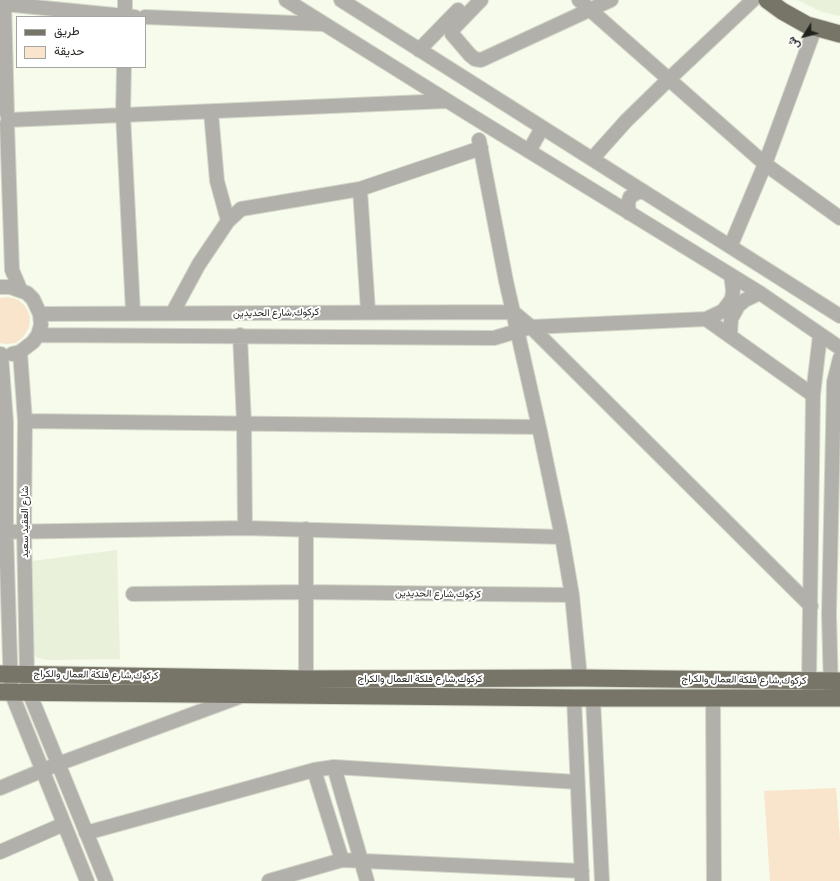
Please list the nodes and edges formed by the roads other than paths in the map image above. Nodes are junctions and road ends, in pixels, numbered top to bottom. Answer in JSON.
{"nodes":[{"id":1,"x":125,"y":0,"type":"edge"},
{"id":2,"x":286,"y":0,"type":"edge"},
{"id":3,"x":341,"y":0,"type":"edge"},
{"id":4,"x":468,"y":0,"type":"edge"},
{"id":5,"x":481,"y":0,"type":"edge"},
{"id":6,"x":611,"y":0,"type":"edge"},
{"id":7,"x":753,"y":0,"type":"edge"},
{"id":8,"x":767,"y":0,"type":"edge"},
{"id":9,"x":4,"y":2,"type":"edge"},
{"id":10,"x":584,"y":4,"type":"edge"},
{"id":11,"x":117,"y":16,"type":"edge"},
{"id":12,"x":125,"y":16,"type":"edge"},
{"id":13,"x":146,"y":17,"type":"edge"},
{"id":14,"x":323,"y":24,"type":"junction"},
{"id":15,"x":815,"y":28,"type":"junction"},
{"id":16,"x":840,"y":34,"type":"edge"},
{"id":17,"x":419,"y":50,"type":"junction"},
{"id":18,"x":124,"y":68,"type":"edge"},
{"id":19,"x":669,"y":79,"type":"junction"},
{"id":20,"x":447,"y":100,"type":"junction"},
{"id":21,"x":211,"y":112,"type":"junction"},
{"id":22,"x":123,"y":114,"type":"junction"},
{"id":23,"x":4,"y":119,"type":"edge"},
{"id":24,"x":542,"y":128,"type":"junction"},
{"id":25,"x":529,"y":151,"type":"junction"},
{"id":26,"x":592,"y":159,"type":"junction"},
{"id":27,"x":764,"y":164,"type":"junction"},
{"id":28,"x":360,"y":189,"type":"junction"},
{"id":29,"x":643,"y":191,"type":"junction"},
{"id":30,"x":629,"y":213,"type":"junction"},
{"id":31,"x":840,"y":218,"type":"edge"},
{"id":32,"x":228,"y":222,"type":"junction"},
{"id":33,"x":730,"y":245,"type":"junction"},
{"id":34,"x":731,"y":275,"type":"junction"},
{"id":35,"x":0,"y":287,"type":"edge"},
{"id":36,"x":20,"y":289,"type":"junction"},
{"id":37,"x":760,"y":293,"type":"junction"},
{"id":38,"x":368,"y":311,"type":"junction"},
{"id":39,"x":133,"y":312,"type":"junction"},
{"id":40,"x":173,"y":312,"type":"junction"},
{"id":41,"x":513,"y":312,"type":"junction"},
{"id":42,"x":299,"y":313,"type":"junction"},
{"id":43,"x":40,"y":314,"type":"junction"},
{"id":44,"x":840,"y":316,"type":"edge"},
{"id":45,"x":706,"y":320,"type":"junction"},
{"id":46,"x":531,"y":327,"type":"junction"},
{"id":47,"x":517,"y":331,"type":"junction"},
{"id":48,"x":38,"y":335,"type":"junction"},
{"id":49,"x":240,"y":335,"type":"junction"},
{"id":50,"x":820,"y":335,"type":"junction"},
{"id":51,"x":298,"y":336,"type":"junction"},
{"id":52,"x":730,"y":336,"type":"junction"},
{"id":53,"x":840,"y":348,"type":"edge"},
{"id":54,"x":20,"y":352,"type":"junction"},
{"id":55,"x":0,"y":354,"type":"edge"},
{"id":56,"x":840,"y":358,"type":"edge"},
{"id":57,"x":813,"y":395,"type":"junction"},
{"id":58,"x":25,"y":421,"type":"junction"},
{"id":59,"x":244,"y":423,"type":"junction"},
{"id":60,"x":539,"y":427,"type":"junction"},
{"id":61,"x":245,"y":528,"type":"junction"},
{"id":62,"x":306,"y":529,"type":"junction"},
{"id":63,"x":24,"y":531,"type":"junction"},
{"id":64,"x":3,"y":532,"type":"edge"},
{"id":65,"x":562,"y":537,"type":"junction"},
{"id":66,"x":304,"y":592,"type":"junction"},
{"id":67,"x":133,"y":594,"type":"dead end"},
{"id":68,"x":572,"y":595,"type":"junction"},
{"id":69,"x":811,"y":606,"type":"junction"},
{"id":70,"x":5,"y":674,"type":"edge"},
{"id":71,"x":27,"y":674,"type":"junction"},
{"id":72,"x":580,"y":678,"type":"junction"},
{"id":73,"x":306,"y":679,"type":"junction"},
{"id":74,"x":810,"y":689,"type":"junction"},
{"id":75,"x":835,"y":689,"type":"edge"},
{"id":76,"x":6,"y":692,"type":"edge"},
{"id":77,"x":29,"y":692,"type":"junction"},
{"id":78,"x":246,"y":694,"type":"junction"},
{"id":79,"x":713,"y":697,"type":"junction"},
{"id":80,"x":574,"y":698,"type":"junction"},
{"id":81,"x":593,"y":698,"type":"junction"},
{"id":82,"x":58,"y":764,"type":"junction"},
{"id":83,"x":334,"y":767,"type":"junction"},
{"id":84,"x":42,"y":770,"type":"junction"},
{"id":85,"x":314,"y":770,"type":"junction"},
{"id":86,"x":578,"y":782,"type":"junction"},
{"id":87,"x":0,"y":788,"type":"edge"},
{"id":88,"x":64,"y":824,"type":"junction"},
{"id":89,"x":86,"y":833,"type":"junction"},
{"id":90,"x":0,"y":852,"type":"edge"},
{"id":91,"x":342,"y":860,"type":"junction"},
{"id":92,"x":361,"y":861,"type":"junction"},
{"id":93,"x":582,"y":876,"type":"edge"},
{"id":94,"x":82,"y":880,"type":"edge"},
{"id":95,"x":106,"y":881,"type":"edge"},
{"id":96,"x":269,"y":881,"type":"edge"},
{"id":97,"x":367,"y":881,"type":"edge"},
{"id":98,"x":602,"y":881,"type":"edge"},
{"id":99,"x":714,"y":881,"type":"edge"}],
"edges":[{"from":1,"to":12,"type":"street"},
{"from":2,"to":14,"type":"street"},
{"from":3,"to":17,"type":"street"},
{"from":4,"to":17,"type":"street"},
{"from":5,"to":10,"type":"street"},
{"from":6,"to":10,"type":"street"},
{"from":7,"to":19,"type":"street"},
{"from":8,"to":15,"type":"main road"},
{"from":9,"to":11,"type":"street"},
{"from":9,"to":23,"type":"street"},
{"from":10,"to":19,"type":"street"},
{"from":13,"to":14,"type":"street"},
{"from":14,"to":20,"type":"street"},
{"from":15,"to":16,"type":"main road"},
{"from":15,"to":27,"type":"street"},
{"from":17,"to":24,"type":"street"},
{"from":18,"to":22,"type":"street"},
{"from":19,"to":26,"type":"street"},
{"from":19,"to":27,"type":"street"},
{"from":20,"to":21,"type":"street"},
{"from":20,"to":25,"type":"street"},
{"from":21,"to":22,"type":"street"},
{"from":21,"to":32,"type":"street"},
{"from":22,"to":23,"type":"street"},
{"from":22,"to":39,"type":"street"},
{"from":23,"to":36,"type":"street"},
{"from":24,"to":25,"type":"street"},
{"from":24,"to":26,"type":"street"},
{"from":25,"to":30,"type":"street"},
{"from":26,"to":29,"type":"street"},
{"from":27,"to":31,"type":"street"},
{"from":27,"to":33,"type":"street"},
{"from":28,"to":32,"type":"street"},
{"from":28,"to":38,"type":"street"},
{"from":28,"to":41,"type":"street"},
{"from":29,"to":30,"type":"street"},
{"from":29,"to":33,"type":"street"},
{"from":30,"to":34,"type":"street"},
{"from":32,"to":40,"type":"street"},
{"from":33,"to":44,"type":"street"},
{"from":34,"to":37,"type":"street"},
{"from":34,"to":45,"type":"street"},
{"from":35,"to":36,"type":"street"},
{"from":36,"to":43,"type":"street"},
{"from":37,"to":50,"type":"street"},
{"from":37,"to":52,"type":"street"},
{"from":38,"to":41,"type":"street","name":"كركوك,شارع الحديدين"},
{"from":38,"to":42,"type":"street","name":"كركوك,شارع الحديدين"},
{"from":39,"to":40,"type":"street","name":"كركوك,شارع الحديدين"},
{"from":39,"to":43,"type":"street","name":"كركوك,شارع الحديدين"},
{"from":40,"to":42,"type":"street","name":"كركوك,شارع الحديدين"},
{"from":41,"to":46,"type":"street"},
{"from":41,"to":47,"type":"street"},
{"from":42,"to":51,"type":"street"},
{"from":43,"to":48,"type":"street"},
{"from":45,"to":46,"type":"street"},
{"from":45,"to":52,"type":"street"},
{"from":46,"to":47,"type":"street"},
{"from":46,"to":69,"type":"street"},
{"from":47,"to":51,"type":"street"},
{"from":47,"to":60,"type":"street"},
{"from":48,"to":49,"type":"street"},
{"from":48,"to":54,"type":"street"},
{"from":49,"to":51,"type":"street"},
{"from":49,"to":59,"type":"street"},
{"from":50,"to":53,"type":"street"},
{"from":50,"to":57,"type":"street"},
{"from":52,"to":57,"type":"street"},
{"from":54,"to":55,"type":"street"},
{"from":54,"to":58,"type":"street","name":"شارع العقيد سعيد"},
{"from":55,"to":64,"type":"street","name":"شارع العقيد سعيد"},
{"from":56,"to":75,"type":"street"},
{"from":57,"to":69,"type":"street"},
{"from":58,"to":59,"type":"street"},
{"from":58,"to":63,"type":"street","name":"شارع العقيد سعيد"},
{"from":59,"to":60,"type":"street"},
{"from":59,"to":61,"type":"street"},
{"from":60,"to":65,"type":"street"},
{"from":61,"to":62,"type":"street"},
{"from":61,"to":63,"type":"street"},
{"from":62,"to":65,"type":"street"},
{"from":62,"to":66,"type":"street"},
{"from":63,"to":64,"type":"street"},
{"from":63,"to":71,"type":"street","name":"شارع العقيد سعيد"},
{"from":64,"to":70,"type":"street","name":"شارع العقيد سعيد"},
{"from":65,"to":68,"type":"street"},
{"from":66,"to":67,"type":"street","name":"كركوك,شارع الحديدين"},
{"from":66,"to":68,"type":"street","name":"كركوك,شارع الحديدين"},
{"from":66,"to":73,"type":"street"},
{"from":68,"to":72,"type":"street"},
{"from":69,"to":74,"type":"street"},
{"from":70,"to":71,"type":"main road","name":"كركوك,شارع فلكة العمال والكراج"},
{"from":70,"to":76,"type":"street","name":"شارع العقيد سعيد"},
{"from":71,"to":73,"type":"main road","name":"كركوك,شارع فلكة العمال والكراج"},
{"from":71,"to":77,"type":"street","name":"شارع العقيد سعيد"},
{"from":72,"to":73,"type":"main road","name":"كركوك,شارع فلكة العمال والكراج"},
{"from":72,"to":74,"type":"main road","name":"كركوك,شارع فلكة العمال والكراج"},
{"from":74,"to":75,"type":"main road","name":"كركوك,شارع فلكة العمال والكراج"},
{"from":74,"to":79,"type":"main road","name":"كركوك,شارع فلكة العمال والكراج"},
{"from":76,"to":77,"type":"main road","name":"كركوك,شارع فلكة العمال والكراج"},
{"from":76,"to":84,"type":"street","name":"شارع العقيد سعيد"},
{"from":77,"to":78,"type":"main road","name":"كركوك,شارع فلكة العمال والكراج"},
{"from":77,"to":82,"type":"street","name":"شارع العقيد سعيد"},
{"from":78,"to":80,"type":"main road","name":"كركوك,شارع فلكة العمال والكراج"},
{"from":78,"to":82,"type":"street"},
{"from":79,"to":81,"type":"main road","name":"كركوك,شارع فلكة العمال والكراج"},
{"from":79,"to":99,"type":"street"},
{"from":80,"to":81,"type":"main road","name":"كركوك,شارع فلكة العمال والكراج"},
{"from":80,"to":86,"type":"street"},
{"from":81,"to":98,"type":"street"},
{"from":82,"to":84,"type":"street"},
{"from":82,"to":89,"type":"street","name":"شارع العقيد سعيد"},
{"from":83,"to":85,"type":"street"},
{"from":83,"to":86,"type":"street"},
{"from":83,"to":92,"type":"street"},
{"from":84,"to":87,"type":"street"},
{"from":84,"to":88,"type":"street","name":"شارع العقيد سعيد"},
{"from":85,"to":89,"type":"street"},
{"from":85,"to":91,"type":"street"},
{"from":86,"to":93,"type":"street"},
{"from":88,"to":90,"type":"street"},
{"from":88,"to":94,"type":"street","name":"شارع العقيد سعيد"},
{"from":89,"to":95,"type":"street","name":"شارع العقيد سعيد"},
{"from":91,"to":92,"type":"street"},
{"from":91,"to":96,"type":"street"},
{"from":92,"to":93,"type":"street"},
{"from":92,"to":97,"type":"street"}]}
